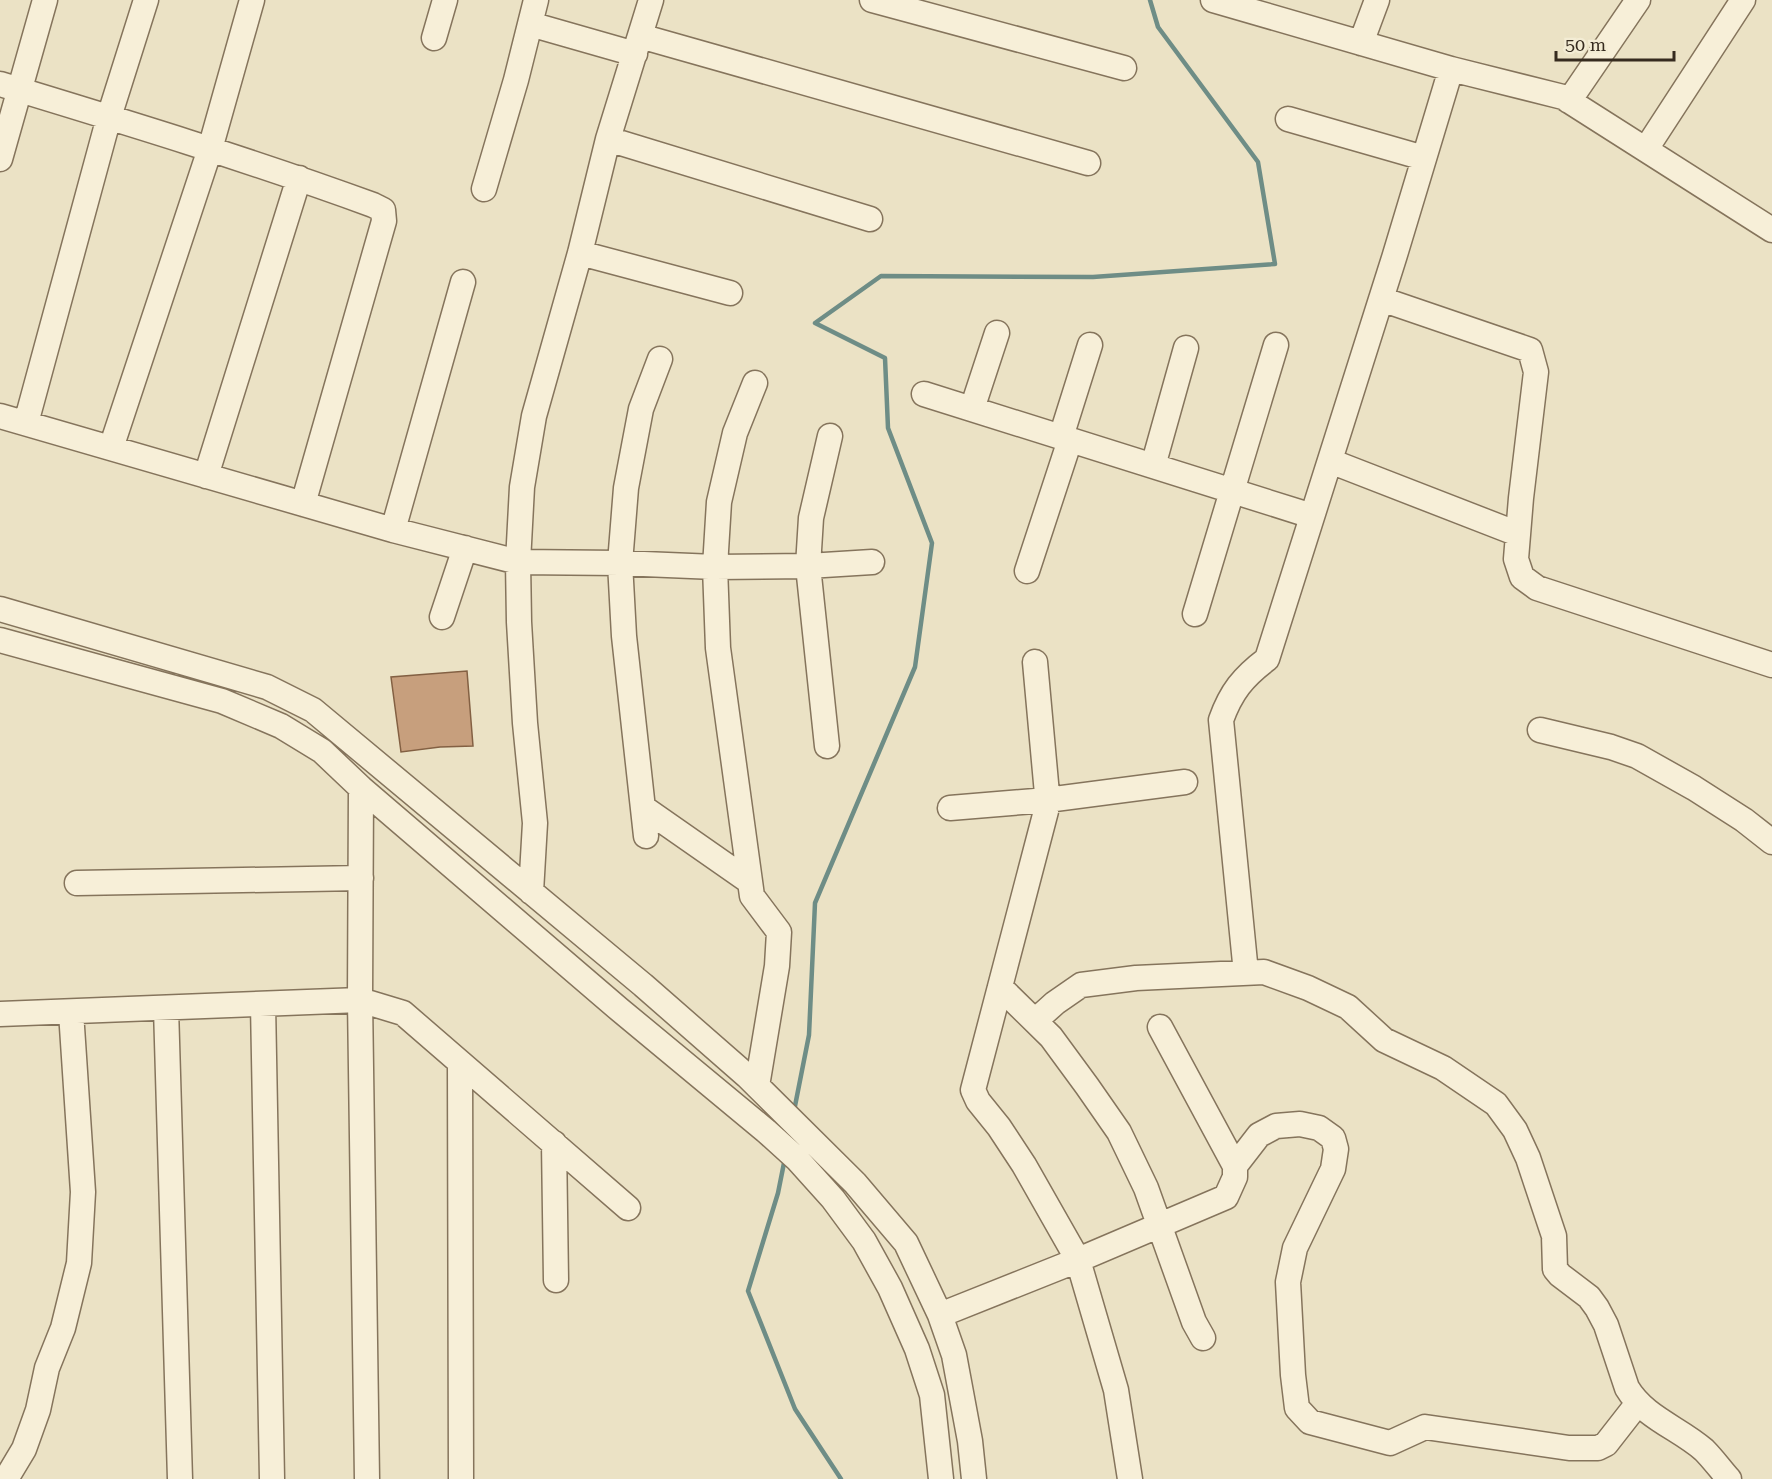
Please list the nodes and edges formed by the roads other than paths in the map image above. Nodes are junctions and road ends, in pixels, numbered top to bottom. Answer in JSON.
{"nodes":[{"id":1,"x":45,"y":0,"type":"edge"},
{"id":2,"x":146,"y":0,"type":"edge"},
{"id":3,"x":252,"y":0,"type":"edge"},
{"id":4,"x":445,"y":0,"type":"edge"},
{"id":5,"x":537,"y":0,"type":"edge"},
{"id":6,"x":651,"y":0,"type":"edge"},
{"id":7,"x":872,"y":0,"type":"edge"},
{"id":8,"x":1213,"y":0,"type":"edge"},
{"id":9,"x":1377,"y":0,"type":"edge"},
{"id":10,"x":1638,"y":0,"type":"edge"},
{"id":11,"x":1743,"y":0,"type":"edge"},
{"id":12,"x":1276,"y":9,"type":"edge"},
{"id":13,"x":530,"y":24,"type":"junction"},
{"id":14,"x":434,"y":38,"type":"dead end"},
{"id":15,"x":1361,"y":43,"type":"junction"},
{"id":16,"x":637,"y":45,"type":"junction"},
{"id":17,"x":1124,"y":68,"type":"dead end"},
{"id":18,"x":1451,"y":69,"type":"junction"},
{"id":19,"x":9,"y":87,"type":"edge"},
{"id":20,"x":1569,"y":100,"type":"junction"},
{"id":21,"x":109,"y":117,"type":"junction"},
{"id":22,"x":1288,"y":119,"type":"dead end"},
{"id":23,"x":608,"y":139,"type":"junction"},
{"id":24,"x":210,"y":148,"type":"junction"},
{"id":25,"x":1646,"y":149,"type":"junction"},
{"id":26,"x":1424,"y":158,"type":"junction"},
{"id":27,"x":0,"y":159,"type":"edge"},
{"id":28,"x":1088,"y":163,"type":"dead end"},
{"id":29,"x":299,"y":178,"type":"junction"},
{"id":30,"x":484,"y":189,"type":"dead end"},
{"id":31,"x":870,"y":219,"type":"dead end"},
{"id":32,"x":1772,"y":230,"type":"edge"},
{"id":33,"x":580,"y":253,"type":"junction"},
{"id":34,"x":463,"y":282,"type":"dead end"},
{"id":35,"x":730,"y":292,"type":"dead end"},
{"id":36,"x":1381,"y":299,"type":"junction"},
{"id":37,"x":997,"y":333,"type":"dead end"},
{"id":38,"x":1090,"y":345,"type":"dead end"},
{"id":39,"x":1276,"y":345,"type":"dead end"},
{"id":40,"x":1186,"y":348,"type":"dead end"},
{"id":41,"x":660,"y":358,"type":"dead end"},
{"id":42,"x":755,"y":383,"type":"dead end"},
{"id":43,"x":924,"y":394,"type":"dead end"},
{"id":44,"x":972,"y":409,"type":"junction"},
{"id":45,"x":0,"y":416,"type":"edge"},
{"id":46,"x":26,"y":423,"type":"junction"},
{"id":47,"x":830,"y":436,"type":"dead end"},
{"id":48,"x":1066,"y":439,"type":"junction"},
{"id":49,"x":111,"y":448,"type":"junction"},
{"id":50,"x":1330,"y":461,"type":"junction"},
{"id":51,"x":1153,"y":466,"type":"junction"},
{"id":52,"x":206,"y":476,"type":"junction"},
{"id":53,"x":1232,"y":491,"type":"junction"},
{"id":54,"x":303,"y":504,"type":"junction"},
{"id":55,"x":1312,"y":516,"type":"junction"},
{"id":56,"x":393,"y":530,"type":"junction"},
{"id":57,"x":1518,"y":534,"type":"junction"},
{"id":58,"x":465,"y":548,"type":"junction"},
{"id":59,"x":518,"y":562,"type":"junction"},
{"id":60,"x":872,"y":562,"type":"dead end"},
{"id":61,"x":620,"y":563,"type":"junction"},
{"id":62,"x":808,"y":566,"type":"junction"},
{"id":63,"x":715,"y":567,"type":"junction"},
{"id":64,"x":1027,"y":571,"type":"dead end"},
{"id":65,"x":0,"y":609,"type":"edge"},
{"id":66,"x":1195,"y":614,"type":"dead end"},
{"id":67,"x":442,"y":617,"type":"dead end"},
{"id":68,"x":0,"y":640,"type":"edge"},
{"id":69,"x":1035,"y":662,"type":"dead end"},
{"id":70,"x":1772,"y":665,"type":"edge"},
{"id":71,"x":1540,"y":730,"type":"dead end"},
{"id":72,"x":826,"y":746,"type":"dead end"},
{"id":73,"x":1185,"y":782,"type":"dead end"},
{"id":74,"x":361,"y":788,"type":"junction"},
{"id":75,"x":1047,"y":800,"type":"junction"},
{"id":76,"x":644,"y":808,"type":"junction"},
{"id":77,"x":950,"y":808,"type":"dead end"},
{"id":78,"x":646,"y":836,"type":"dead end"},
{"id":79,"x":1772,"y":842,"type":"edge"},
{"id":80,"x":361,"y":878,"type":"junction"},
{"id":81,"x":750,"y":882,"type":"junction"},
{"id":82,"x":77,"y":883,"type":"dead end"},
{"id":83,"x":531,"y":892,"type":"junction"},
{"id":84,"x":1246,"y":973,"type":"junction"},
{"id":85,"x":643,"y":985,"type":"junction"},
{"id":86,"x":1000,"y":987,"type":"junction"},
{"id":87,"x":360,"y":1000,"type":"junction"},
{"id":88,"x":263,"y":1004,"type":"junction"},
{"id":89,"x":166,"y":1008,"type":"junction"},
{"id":90,"x":620,"y":1010,"type":"junction"},
{"id":91,"x":71,"y":1012,"type":"junction"},
{"id":92,"x":0,"y":1014,"type":"edge"},
{"id":93,"x":1035,"y":1021,"type":"junction"},
{"id":94,"x":1160,"y":1028,"type":"dead end"},
{"id":95,"x":460,"y":1063,"type":"junction"},
{"id":96,"x":763,"y":1092,"type":"junction"},
{"id":97,"x":554,"y":1143,"type":"junction"},
{"id":98,"x":1235,"y":1166,"type":"junction"},
{"id":99,"x":628,"y":1208,"type":"dead end"},
{"id":100,"x":1159,"y":1225,"type":"junction"},
{"id":101,"x":1078,"y":1260,"type":"junction"},
{"id":102,"x":555,"y":1280,"type":"dead end"},
{"id":103,"x":940,"y":1315,"type":"junction"},
{"id":104,"x":1203,"y":1338,"type":"dead end"},
{"id":105,"x":1638,"y":1402,"type":"junction"},
{"id":106,"x":6,"y":1479,"type":"edge"},
{"id":107,"x":180,"y":1479,"type":"edge"},
{"id":108,"x":272,"y":1479,"type":"edge"},
{"id":109,"x":367,"y":1479,"type":"edge"},
{"id":110,"x":461,"y":1479,"type":"edge"},
{"id":111,"x":941,"y":1479,"type":"edge"},
{"id":112,"x":974,"y":1479,"type":"edge"},
{"id":113,"x":1130,"y":1479,"type":"edge"},
{"id":114,"x":1729,"y":1479,"type":"edge"}],
"edges":[{"from":1,"to":19,"type":"street"},
{"from":2,"to":21,"type":"street"},
{"from":3,"to":24,"type":"street"},
{"from":4,"to":14,"type":"street"},
{"from":5,"to":13,"type":"street"},
{"from":6,"to":16,"type":"street"},
{"from":7,"to":17,"type":"street"},
{"from":8,"to":12,"type":"street"},
{"from":9,"to":15,"type":"street"},
{"from":10,"to":20,"type":"street"},
{"from":11,"to":25,"type":"street"},
{"from":12,"to":15,"type":"street"},
{"from":13,"to":16,"type":"street"},
{"from":13,"to":30,"type":"street"},
{"from":15,"to":18,"type":"street"},
{"from":16,"to":23,"type":"street"},
{"from":16,"to":28,"type":"street"},
{"from":18,"to":20,"type":"street"},
{"from":18,"to":26,"type":"street"},
{"from":19,"to":21,"type":"street"},
{"from":19,"to":27,"type":"street"},
{"from":20,"to":25,"type":"street"},
{"from":21,"to":24,"type":"street"},
{"from":21,"to":46,"type":"street"},
{"from":22,"to":26,"type":"street"},
{"from":23,"to":31,"type":"street"},
{"from":23,"to":33,"type":"street"},
{"from":24,"to":29,"type":"street"},
{"from":24,"to":49,"type":"street"},
{"from":25,"to":32,"type":"street"},
{"from":26,"to":36,"type":"street"},
{"from":29,"to":52,"type":"street"},
{"from":29,"to":54,"type":"street"},
{"from":33,"to":35,"type":"street"},
{"from":33,"to":59,"type":"street"},
{"from":34,"to":56,"type":"street"},
{"from":36,"to":50,"type":"street"},
{"from":36,"to":57,"type":"street"},
{"from":37,"to":44,"type":"street"},
{"from":38,"to":48,"type":"street"},
{"from":39,"to":53,"type":"street"},
{"from":40,"to":51,"type":"street"},
{"from":41,"to":61,"type":"street"},
{"from":42,"to":63,"type":"street"},
{"from":43,"to":44,"type":"street"},
{"from":44,"to":48,"type":"street"},
{"from":45,"to":46,"type":"street"},
{"from":46,"to":49,"type":"street"},
{"from":47,"to":62,"type":"street"},
{"from":48,"to":51,"type":"street"},
{"from":48,"to":64,"type":"street"},
{"from":49,"to":52,"type":"street"},
{"from":50,"to":55,"type":"street"},
{"from":50,"to":57,"type":"street"},
{"from":51,"to":53,"type":"street"},
{"from":52,"to":54,"type":"street"},
{"from":53,"to":55,"type":"street"},
{"from":53,"to":66,"type":"street"},
{"from":54,"to":56,"type":"street"},
{"from":55,"to":84,"type":"street"},
{"from":56,"to":58,"type":"street"},
{"from":57,"to":70,"type":"street"},
{"from":58,"to":59,"type":"street"},
{"from":58,"to":67,"type":"street"},
{"from":59,"to":61,"type":"street"},
{"from":59,"to":83,"type":"street"},
{"from":60,"to":62,"type":"street"},
{"from":61,"to":63,"type":"street"},
{"from":61,"to":76,"type":"street"},
{"from":62,"to":63,"type":"street"},
{"from":62,"to":72,"type":"street"},
{"from":63,"to":81,"type":"street"},
{"from":65,"to":83,"type":"street"},
{"from":68,"to":74,"type":"street"},
{"from":69,"to":75,"type":"street"},
{"from":71,"to":79,"type":"street"},
{"from":73,"to":75,"type":"street"},
{"from":74,"to":80,"type":"street"},
{"from":74,"to":90,"type":"street"},
{"from":75,"to":77,"type":"street"},
{"from":75,"to":86,"type":"street"},
{"from":76,"to":78,"type":"street"},
{"from":76,"to":81,"type":"street"},
{"from":80,"to":82,"type":"street"},
{"from":80,"to":87,"type":"street"},
{"from":81,"to":96,"type":"street"},
{"from":83,"to":85,"type":"street"},
{"from":84,"to":93,"type":"street"},
{"from":84,"to":105,"type":"street"},
{"from":85,"to":90,"type":"street"},
{"from":85,"to":96,"type":"street"},
{"from":86,"to":93,"type":"street"},
{"from":86,"to":101,"type":"street"},
{"from":87,"to":88,"type":"street"},
{"from":87,"to":95,"type":"street"},
{"from":87,"to":109,"type":"street"},
{"from":88,"to":89,"type":"street"},
{"from":88,"to":108,"type":"street"},
{"from":89,"to":91,"type":"street"},
{"from":89,"to":107,"type":"street"},
{"from":90,"to":111,"type":"street"},
{"from":91,"to":92,"type":"street"},
{"from":91,"to":106,"type":"street"},
{"from":93,"to":100,"type":"street"},
{"from":94,"to":98,"type":"street"},
{"from":95,"to":97,"type":"street"},
{"from":95,"to":110,"type":"street"},
{"from":96,"to":103,"type":"street"},
{"from":97,"to":99,"type":"street"},
{"from":97,"to":102,"type":"street"},
{"from":98,"to":100,"type":"street"},
{"from":98,"to":105,"type":"street"},
{"from":100,"to":101,"type":"street"},
{"from":100,"to":104,"type":"street"},
{"from":101,"to":103,"type":"street"},
{"from":101,"to":113,"type":"street"},
{"from":103,"to":112,"type":"street"},
{"from":105,"to":114,"type":"street"}]}
